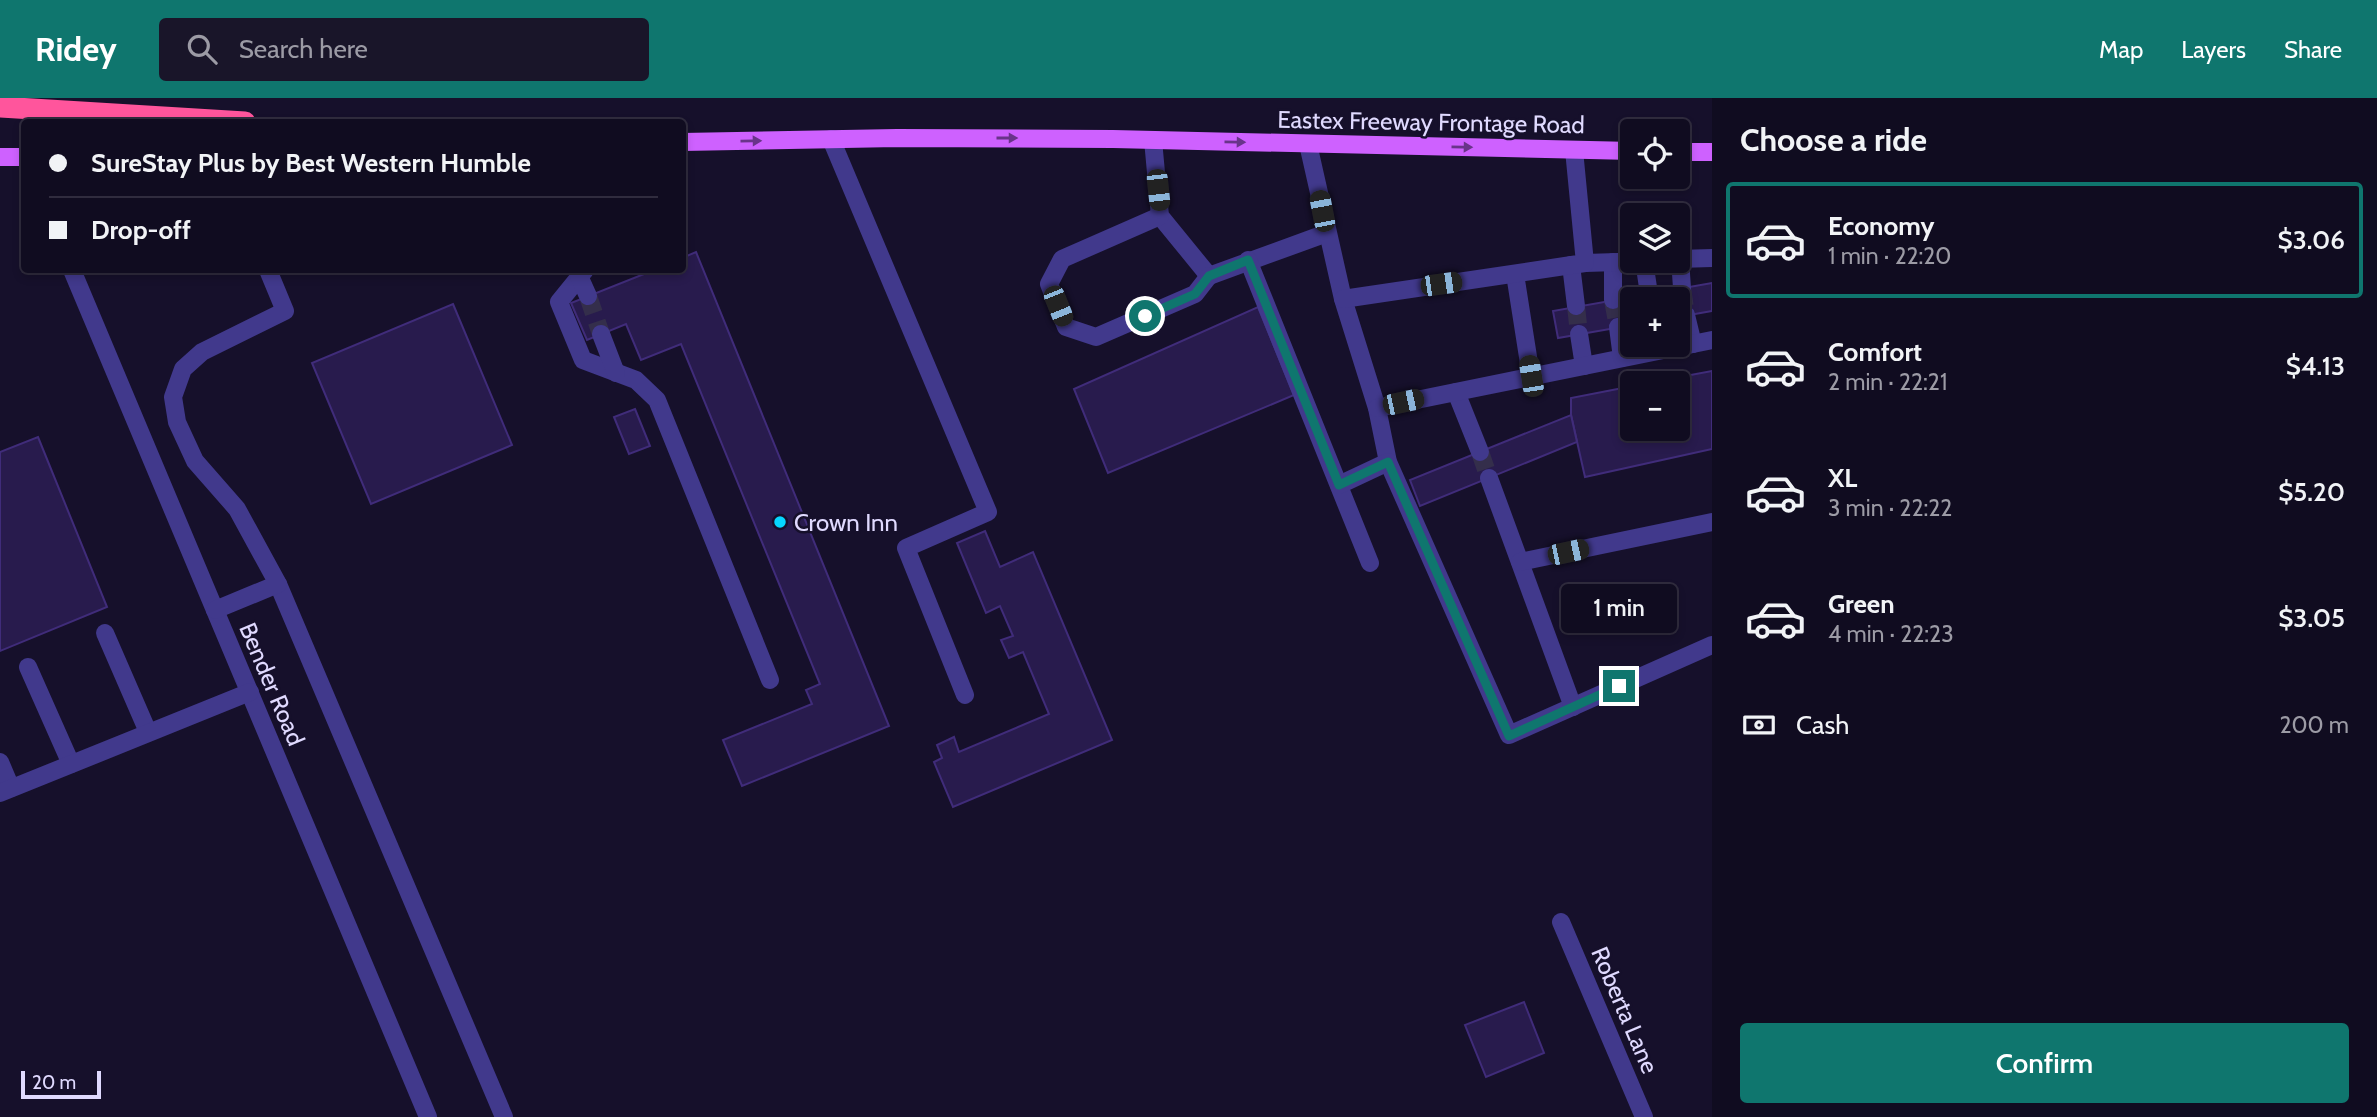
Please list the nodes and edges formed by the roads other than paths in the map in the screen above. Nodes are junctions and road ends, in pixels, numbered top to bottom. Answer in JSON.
{"nodes":[{"id":1,"x":0,"y":107,"type":"edge"},
{"id":2,"x":196,"y":119,"type":"edge"},
{"id":3,"x":831,"y":139,"type":"junction"},
{"id":4,"x":1153,"y":140,"type":"junction"},
{"id":5,"x":686,"y":142,"type":"edge"},
{"id":6,"x":1308,"y":144,"type":"junction"},
{"id":7,"x":1574,"y":150,"type":"junction"},
{"id":8,"x":1620,"y":151,"type":"edge"},
{"id":9,"x":1690,"y":152,"type":"edge"},
{"id":10,"x":1712,"y":152,"type":"edge"},
{"id":11,"x":0,"y":156,"type":"edge"},
{"id":12,"x":21,"y":157,"type":"edge"},
{"id":13,"x":1160,"y":216,"type":"junction"},
{"id":14,"x":1327,"y":233,"type":"junction"},
{"id":15,"x":1712,"y":258,"type":"edge"},
{"id":16,"x":1690,"y":259,"type":"edge"},
{"id":17,"x":1248,"y":260,"type":"junction"},
{"id":18,"x":1613,"y":262,"type":"junction"},
{"id":19,"x":1620,"y":262,"type":"edge"},
{"id":20,"x":1578,"y":264,"type":"junction"},
{"id":21,"x":73,"y":273,"type":"edge"},
{"id":22,"x":269,"y":273,"type":"edge"},
{"id":23,"x":582,"y":273,"type":"edge"},
{"id":24,"x":1515,"y":274,"type":"junction"},
{"id":25,"x":1209,"y":276,"type":"junction"},
{"id":26,"x":588,"y":296,"type":"tunnel mouth"},
{"id":27,"x":1343,"y":299,"type":"junction"},
{"id":28,"x":1613,"y":300,"type":"tunnel mouth"},
{"id":29,"x":1576,"y":306,"type":"tunnel mouth"},
{"id":30,"x":1618,"y":327,"type":"tunnel mouth"},
{"id":31,"x":1690,"y":332,"type":"tunnel mouth"},
{"id":32,"x":601,"y":334,"type":"tunnel mouth"},
{"id":33,"x":1579,"y":334,"type":"tunnel mouth"},
{"id":34,"x":1712,"y":340,"type":"edge"},
{"id":35,"x":1690,"y":344,"type":"edge"},
{"id":36,"x":1693,"y":344,"type":"junction"},
{"id":37,"x":1626,"y":357,"type":"edge"},
{"id":38,"x":1622,"y":358,"type":"junction"},
{"id":39,"x":1584,"y":366,"type":"junction"},
{"id":40,"x":616,"y":373,"type":"junction"},
{"id":41,"x":1531,"y":376,"type":"junction"},
{"id":42,"x":1457,"y":391,"type":"junction"},
{"id":43,"x":1377,"y":408,"type":"junction"},
{"id":44,"x":1480,"y":452,"type":"tunnel mouth"},
{"id":45,"x":1388,"y":462,"type":"junction"},
{"id":46,"x":1489,"y":478,"type":"tunnel mouth"},
{"id":47,"x":1339,"y":485,"type":"junction"},
{"id":48,"x":1712,"y":522,"type":"edge"},
{"id":49,"x":1520,"y":562,"type":"junction"},
{"id":50,"x":1370,"y":563,"type":"dead end"},
{"id":51,"x":278,"y":584,"type":"junction"},
{"id":52,"x":215,"y":610,"type":"junction"},
{"id":53,"x":105,"y":633,"type":"dead end"},
{"id":54,"x":1712,"y":645,"type":"edge"},
{"id":55,"x":28,"y":667,"type":"dead end"},
{"id":56,"x":770,"y":680,"type":"dead end"},
{"id":57,"x":250,"y":692,"type":"junction"},
{"id":58,"x":965,"y":695,"type":"dead end"},
{"id":59,"x":1573,"y":707,"type":"junction"},
{"id":60,"x":148,"y":732,"type":"junction"},
{"id":61,"x":0,"y":762,"type":"edge"},
{"id":62,"x":71,"y":764,"type":"junction"},
{"id":63,"x":6,"y":791,"type":"edge"},
{"id":64,"x":1561,"y":922,"type":"dead end"},
{"id":65,"x":428,"y":1117,"type":"edge"},
{"id":66,"x":504,"y":1117,"type":"edge"},
{"id":67,"x":1644,"y":1117,"type":"edge"}],
"edges":[{"from":1,"to":2,"type":"highway"},
{"from":3,"to":4,"type":"main road","name":"Eastex Freeway Frontage Road","one_way":true},
{"from":5,"to":3,"type":"main road","name":"Eastex Freeway Frontage Road","one_way":true},
{"from":3,"to":58,"type":"street"},
{"from":4,"to":6,"type":"main road","name":"Eastex Freeway Frontage Road","one_way":true},
{"from":4,"to":13,"type":"street"},
{"from":6,"to":7,"type":"main road","name":"Eastex Freeway Frontage Road","one_way":true},
{"from":6,"to":14,"type":"street"},
{"from":7,"to":8,"type":"main road","name":"Eastex Freeway Frontage Road"},
{"from":7,"to":20,"type":"street"},
{"from":9,"to":10,"type":"main road"},
{"from":11,"to":12,"type":"main road"},
{"from":13,"to":25,"type":"street"},
{"from":13,"to":25,"type":"street"},
{"from":14,"to":17,"type":"street"},
{"from":14,"to":27,"type":"street"},
{"from":15,"to":16,"type":"street"},
{"from":17,"to":25,"type":"street"},
{"from":17,"to":47,"type":"street"},
{"from":18,"to":19,"type":"street"},
{"from":18,"to":20,"type":"street"},
{"from":18,"to":28,"type":"street"},
{"from":20,"to":24,"type":"street"},
{"from":20,"to":29,"type":"street"},
{"from":21,"to":52,"type":"street","name":"Bender Road"},
{"from":22,"to":51,"type":"street"},
{"from":23,"to":26,"type":"street"},
{"from":23,"to":40,"type":"street"},
{"from":24,"to":27,"type":"street"},
{"from":24,"to":41,"type":"street"},
{"from":27,"to":43,"type":"street"},
{"from":30,"to":38,"type":"street"},
{"from":31,"to":36,"type":"street"},
{"from":32,"to":40,"type":"street"},
{"from":33,"to":39,"type":"street"},
{"from":34,"to":36,"type":"street"},
{"from":35,"to":36,"type":"street"},
{"from":37,"to":38,"type":"street"},
{"from":38,"to":39,"type":"street"},
{"from":39,"to":41,"type":"street"},
{"from":40,"to":56,"type":"street"},
{"from":41,"to":42,"type":"street"},
{"from":42,"to":43,"type":"street"},
{"from":42,"to":44,"type":"street"},
{"from":43,"to":45,"type":"street"},
{"from":45,"to":47,"type":"street"},
{"from":45,"to":59,"type":"street"},
{"from":46,"to":49,"type":"street"},
{"from":47,"to":50,"type":"street"},
{"from":48,"to":49,"type":"street"},
{"from":49,"to":59,"type":"street"},
{"from":51,"to":52,"type":"street"},
{"from":51,"to":66,"type":"street"},
{"from":52,"to":57,"type":"street","name":"Bender Road"},
{"from":53,"to":60,"type":"street"},
{"from":54,"to":59,"type":"street"},
{"from":55,"to":62,"type":"street"},
{"from":57,"to":60,"type":"street"},
{"from":57,"to":65,"type":"street","name":"Bender Road"},
{"from":60,"to":62,"type":"street"},
{"from":61,"to":63,"type":"street"},
{"from":62,"to":63,"type":"street"},
{"from":64,"to":67,"type":"street","name":"Roberta Lane"}]}
